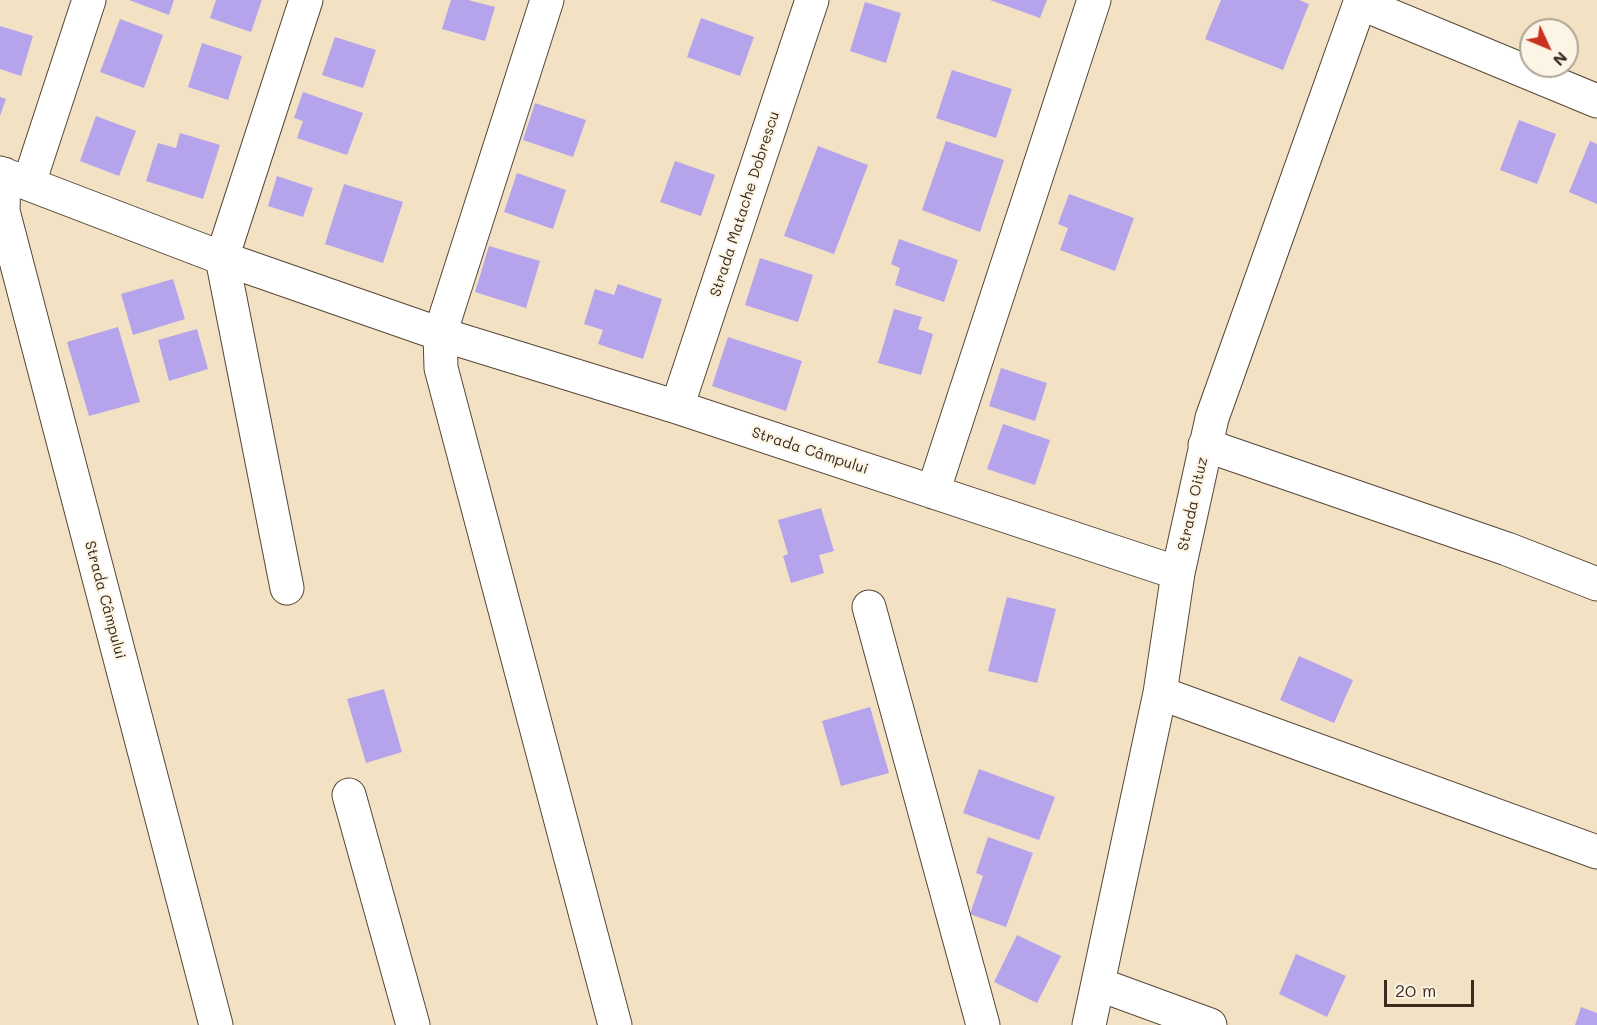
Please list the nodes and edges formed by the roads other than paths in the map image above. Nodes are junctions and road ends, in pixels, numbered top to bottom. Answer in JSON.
{"nodes":[{"id":1,"x":89,"y":0,"type":"edge"},
{"id":2,"x":306,"y":0,"type":"edge"},
{"id":3,"x":547,"y":0,"type":"edge"},
{"id":4,"x":812,"y":0,"type":"edge"},
{"id":5,"x":1094,"y":0,"type":"edge"},
{"id":6,"x":1361,"y":1,"type":"edge"},
{"id":7,"x":1597,"y":101,"type":"edge"},
{"id":8,"x":11,"y":177,"type":"edge"},
{"id":9,"x":222,"y":258,"type":"junction"},
{"id":10,"x":440,"y":334,"type":"junction"},
{"id":11,"x":677,"y":407,"type":"junction"},
{"id":12,"x":1205,"y":445,"type":"junction"},
{"id":13,"x":933,"y":492,"type":"junction"},
{"id":14,"x":1178,"y":573,"type":"junction"},
{"id":15,"x":1597,"y":584,"type":"edge"},
{"id":16,"x":287,"y":588,"type":"dead end"},
{"id":17,"x":869,"y":607,"type":"dead end"},
{"id":18,"x":1160,"y":693,"type":"junction"},
{"id":19,"x":348,"y":795,"type":"dead end"},
{"id":20,"x":1597,"y":852,"type":"edge"},
{"id":21,"x":1098,"y":984,"type":"junction"},
{"id":22,"x":216,"y":1025,"type":"edge"},
{"id":23,"x":413,"y":1025,"type":"edge"},
{"id":24,"x":615,"y":1025,"type":"edge"},
{"id":25,"x":983,"y":1025,"type":"edge"},
{"id":26,"x":1089,"y":1025,"type":"edge"},
{"id":27,"x":1210,"y":1025,"type":"edge"}],
"edges":[{"from":1,"to":8,"type":"street"},
{"from":2,"to":9,"type":"street"},
{"from":3,"to":10,"type":"street"},
{"from":4,"to":11,"type":"street","name":"Strada Matache Dobrescu"},
{"from":5,"to":13,"type":"street"},
{"from":6,"to":7,"type":"street"},
{"from":6,"to":12,"type":"street","name":"Strada Oituz"},
{"from":8,"to":9,"type":"street","name":"Strada Câmpului"},
{"from":8,"to":22,"type":"street","name":"Strada Câmpului"},
{"from":9,"to":10,"type":"street","name":"Strada Câmpului"},
{"from":9,"to":16,"type":"street"},
{"from":10,"to":11,"type":"street","name":"Strada Câmpului"},
{"from":10,"to":24,"type":"street"},
{"from":11,"to":13,"type":"street","name":"Strada Câmpului"},
{"from":12,"to":14,"type":"street","name":"Strada Oituz"},
{"from":12,"to":15,"type":"street"},
{"from":13,"to":14,"type":"street","name":"Strada Câmpului"},
{"from":14,"to":18,"type":"street","name":"Strada Oituz"},
{"from":17,"to":25,"type":"street"},
{"from":18,"to":20,"type":"street"},
{"from":18,"to":21,"type":"street","name":"Strada Oituz"},
{"from":19,"to":23,"type":"street"},
{"from":21,"to":26,"type":"street","name":"Strada Oituz"},
{"from":21,"to":27,"type":"street"}]}
